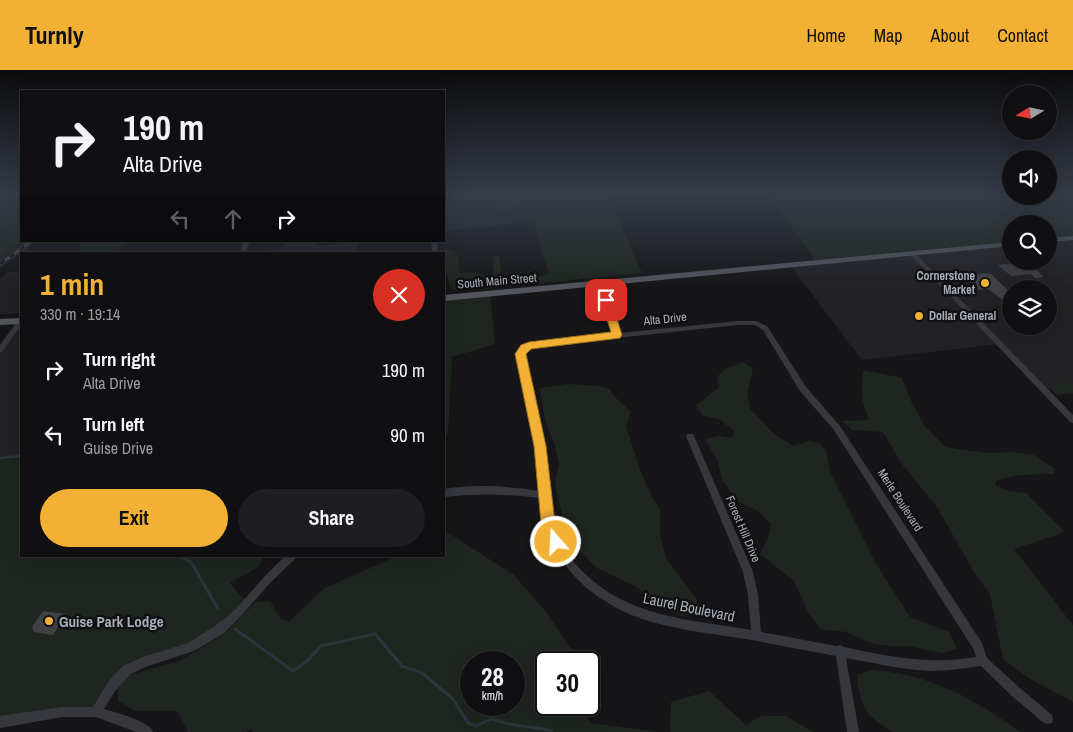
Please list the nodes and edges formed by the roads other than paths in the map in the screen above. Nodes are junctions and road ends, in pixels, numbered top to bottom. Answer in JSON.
{"nodes":[{"id":1,"x":1073,"y":238,"type":"edge"},
{"id":2,"x":1057,"y":239,"type":"edge"},
{"id":3,"x":1002,"y":245,"type":"edge"},
{"id":4,"x":912,"y":253,"type":"junction"},
{"id":5,"x":601,"y":283,"type":"junction"},
{"id":6,"x":445,"y":298,"type":"edge"},
{"id":7,"x":20,"y":321,"type":"edge"},
{"id":8,"x":0,"y":322,"type":"edge"},
{"id":9,"x":20,"y":322,"type":"edge"},
{"id":10,"x":717,"y":325,"type":"joint"},
{"id":11,"x":616,"y":335,"type":"junction"},
{"id":12,"x":0,"y":350,"type":"edge"},
{"id":13,"x":524,"y":374,"type":"joint"},
{"id":14,"x":1073,"y":420,"type":"edge"},
{"id":15,"x":690,"y":436,"type":"dead end"},
{"id":16,"x":445,"y":493,"type":"edge"},
{"id":17,"x":544,"y":496,"type":"junction"},
{"id":18,"x":291,"y":557,"type":"edge"},
{"id":19,"x":756,"y":636,"type":"junction"},
{"id":20,"x":840,"y":650,"type":"junction"},
{"id":21,"x":983,"y":661,"type":"junction"},
{"id":22,"x":96,"y":712,"type":"junction"},
{"id":23,"x":1048,"y":719,"type":"dead end"},
{"id":24,"x":0,"y":722,"type":"edge"},
{"id":25,"x":147,"y":732,"type":"edge"},
{"id":26,"x":853,"y":732,"type":"edge"}],
"edges":[{"from":1,"to":2,"type":"main road"},
{"from":3,"to":4,"type":"main road","name":"South Main Street"},
{"from":4,"to":5,"type":"main road","name":"South Main Street"},
{"from":4,"to":14,"type":"street"},
{"from":5,"to":6,"type":"main road","name":"South Main Street"},
{"from":5,"to":11,"type":"street"},
{"from":7,"to":8,"type":"main road"},
{"from":9,"to":12,"type":"street"},
{"from":10,"to":11,"type":"street","name":"Alta Drive"},
{"from":10,"to":21,"type":"street","name":"Merle Boulevard"},
{"from":11,"to":13,"type":"street","name":"Alta Drive"},
{"from":13,"to":17,"type":"street","name":"Laurel Boulevard"},
{"from":15,"to":19,"type":"street","name":"Forest Hill Drive"},
{"from":16,"to":17,"type":"street"},
{"from":17,"to":19,"type":"street","name":"Laurel Boulevard"},
{"from":18,"to":22,"type":"street"},
{"from":19,"to":20,"type":"street","name":"Laurel Boulevard"},
{"from":20,"to":21,"type":"street","name":"Laurel Boulevard"},
{"from":20,"to":26,"type":"street"},
{"from":21,"to":23,"type":"street","name":"Merle Boulevard"},
{"from":22,"to":24,"type":"street"},
{"from":22,"to":25,"type":"street"}]}
